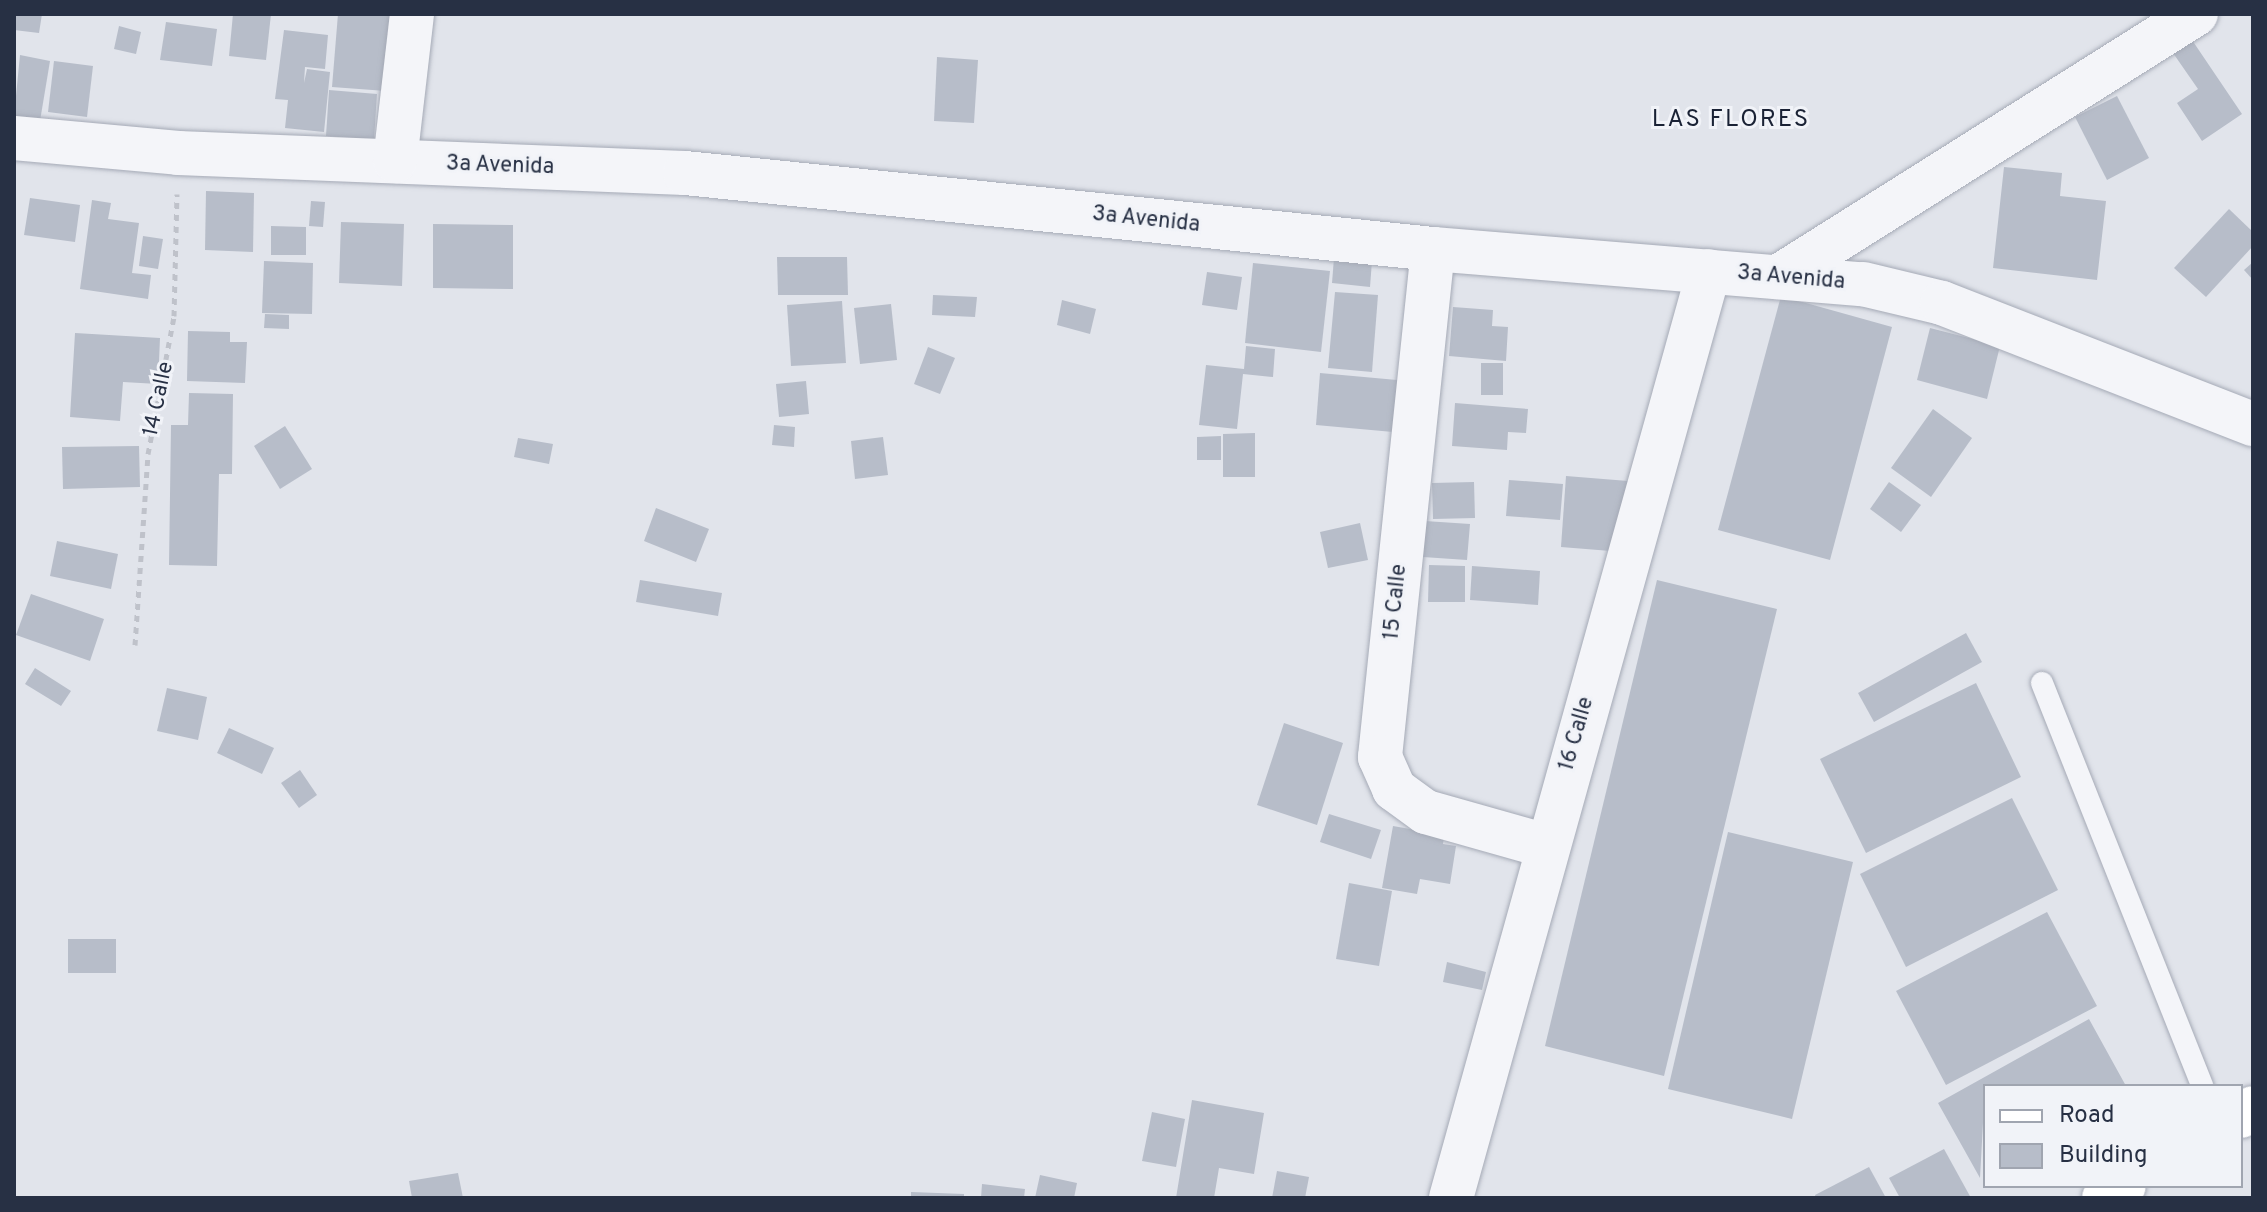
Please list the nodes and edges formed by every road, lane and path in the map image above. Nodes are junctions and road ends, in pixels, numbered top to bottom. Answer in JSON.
{"nodes":[{"id":1,"x":412,"y":14,"type":"edge"},
{"id":2,"x":2196,"y":14,"type":"edge"},
{"id":3,"x":14,"y":138,"type":"edge"},
{"id":4,"x":178,"y":153,"type":"junction"},
{"id":5,"x":395,"y":161,"type":"junction"},
{"id":6,"x":1433,"y":249,"type":"junction"},
{"id":7,"x":1709,"y":271,"type":"junction"},
{"id":8,"x":1778,"y":277,"type":"junction"},
{"id":9,"x":2253,"y":424,"type":"edge"},
{"id":10,"x":135,"y":645,"type":"dead end"},
{"id":11,"x":2042,"y":683,"type":"dead end"},
{"id":12,"x":1546,"y":846,"type":"junction"},
{"id":13,"x":2201,"y":1084,"type":"edge"},
{"id":14,"x":1451,"y":1198,"type":"edge"}],
"edges":[{"from":1,"to":5,"type":"street"},
{"from":2,"to":8,"type":"street"},
{"from":3,"to":4,"type":"street","name":"3a Avenida"},
{"from":4,"to":5,"type":"street","name":"3a Avenida"},
{"from":4,"to":10,"type":"path","name":"14 Calle"},
{"from":5,"to":6,"type":"street","name":"3a Avenida"},
{"from":6,"to":7,"type":"street","name":"3a Avenida"},
{"from":6,"to":12,"type":"street","name":"15 Calle"},
{"from":7,"to":8,"type":"street","name":"3a Avenida"},
{"from":7,"to":12,"type":"street","name":"16 Calle"},
{"from":8,"to":9,"type":"street","name":"3a Avenida"},
{"from":11,"to":13,"type":"lane"},
{"from":12,"to":14,"type":"street","name":"16 Calle"}]}
